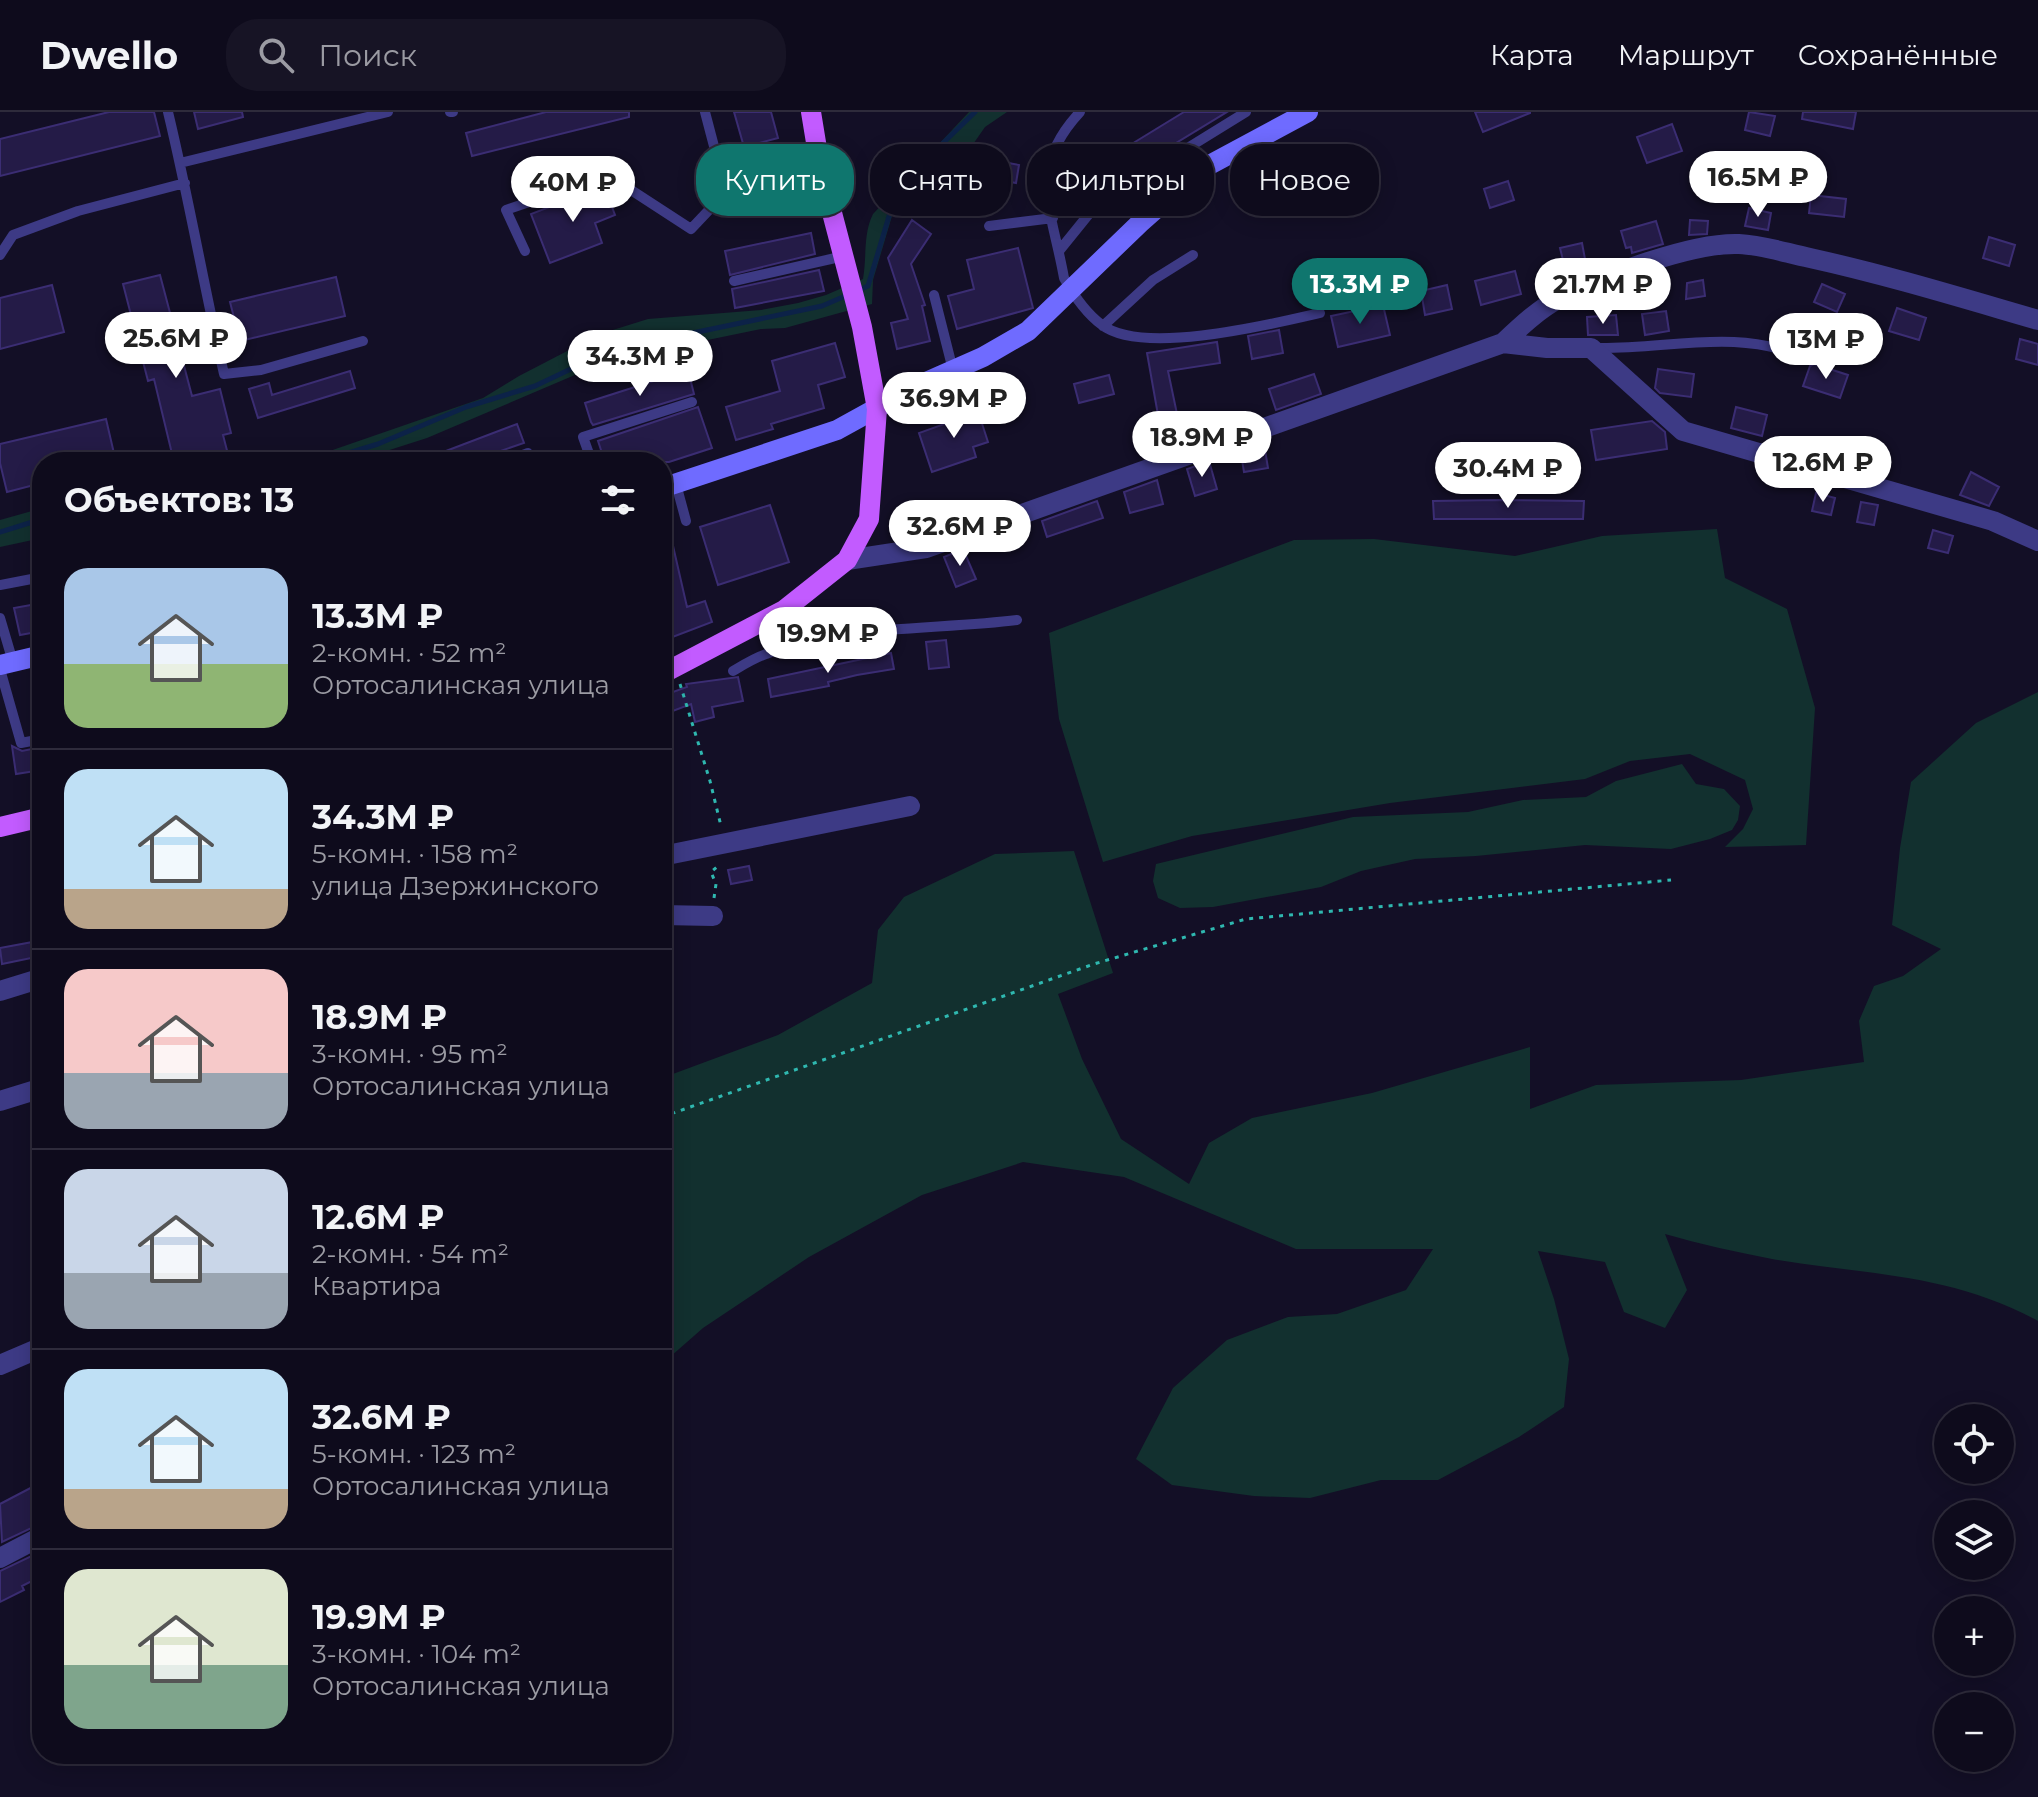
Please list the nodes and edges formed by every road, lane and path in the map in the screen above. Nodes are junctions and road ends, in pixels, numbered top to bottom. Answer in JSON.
{"nodes":[{"id":1,"x":168,"y":112,"type":"edge"},
{"id":2,"x":388,"y":112,"type":"edge"},
{"id":3,"x":705,"y":112,"type":"edge"},
{"id":4,"x":811,"y":112,"type":"edge"},
{"id":5,"x":1080,"y":112,"type":"edge"},
{"id":6,"x":1246,"y":112,"type":"edge"},
{"id":7,"x":1308,"y":112,"type":"edge"},
{"id":8,"x":713,"y":144,"type":"edge"},
{"id":9,"x":816,"y":144,"type":"edge"},
{"id":10,"x":180,"y":163,"type":"junction"},
{"id":11,"x":185,"y":183,"type":"junction"},
{"id":12,"x":703,"y":216,"type":"edge"},
{"id":13,"x":833,"y":216,"type":"edge"},
{"id":14,"x":1053,"y":218,"type":"junction"},
{"id":15,"x":989,"y":226,"type":"dead end"},
{"id":16,"x":525,"y":251,"type":"dead end"},
{"id":17,"x":1059,"y":251,"type":"junction"},
{"id":18,"x":0,"y":255,"type":"edge"},
{"id":19,"x":1193,"y":255,"type":"dead end"},
{"id":20,"x":844,"y":256,"type":"junction"},
{"id":21,"x":734,"y":281,"type":"dead end"},
{"id":22,"x":1071,"y":291,"type":"junction"},
{"id":23,"x":934,"y":295,"type":"dead end"},
{"id":24,"x":1320,"y":313,"type":"dead end"},
{"id":25,"x":2038,"y":320,"type":"edge"},
{"id":26,"x":1103,"y":326,"type":"junction"},
{"id":27,"x":363,"y":341,"type":"dead end"},
{"id":28,"x":1503,"y":343,"type":"junction"},
{"id":29,"x":1591,"y":348,"type":"junction"},
{"id":30,"x":1808,"y":358,"type":"dead end"},
{"id":31,"x":953,"y":370,"type":"junction"},
{"id":32,"x":692,"y":402,"type":"dead end"},
{"id":33,"x":877,"y":409,"type":"junction"},
{"id":34,"x":588,"y":452,"type":"edge"},
{"id":35,"x":672,"y":485,"type":"edge"},
{"id":36,"x":672,"y":492,"type":"edge"},
{"id":37,"x":686,"y":521,"type":"dead end"},
{"id":38,"x":2038,"y":541,"type":"edge"},
{"id":39,"x":847,"y":560,"type":"junction"},
{"id":40,"x":32,"y":579,"type":"edge"},
{"id":41,"x":0,"y":585,"type":"edge"},
{"id":42,"x":0,"y":618,"type":"edge"},
{"id":43,"x":762,"y":620,"type":"junction"},
{"id":44,"x":1017,"y":620,"type":"dead end"},
{"id":45,"x":776,"y":650,"type":"junction"},
{"id":46,"x":32,"y":658,"type":"edge"},
{"id":47,"x":4,"y":665,"type":"edge"},
{"id":48,"x":672,"y":669,"type":"edge"},
{"id":49,"x":733,"y":671,"type":"dead end"},
{"id":50,"x":672,"y":679,"type":"edge"},
{"id":51,"x":32,"y":741,"type":"edge"},
{"id":52,"x":910,"y":806,"type":"dead end"},
{"id":53,"x":32,"y":819,"type":"edge"},
{"id":54,"x":0,"y":827,"type":"edge"},
{"id":55,"x":729,"y":844,"type":"junction"},
{"id":56,"x":672,"y":854,"type":"edge"},
{"id":57,"x":1671,"y":880,"type":"dead end"},
{"id":58,"x":672,"y":915,"type":"edge"},
{"id":59,"x":713,"y":916,"type":"joint"},
{"id":60,"x":32,"y":981,"type":"edge"},
{"id":61,"x":0,"y":991,"type":"edge"},
{"id":62,"x":32,"y":1091,"type":"edge"},
{"id":63,"x":0,"y":1101,"type":"edge"},
{"id":64,"x":672,"y":1113,"type":"edge"},
{"id":65,"x":32,"y":1351,"type":"edge"},
{"id":66,"x":0,"y":1365,"type":"edge"},
{"id":67,"x":32,"y":1541,"type":"edge"},
{"id":68,"x":0,"y":1558,"type":"edge"}],
"edges":[{"from":1,"to":10,"type":"lane"},
{"from":2,"to":10,"type":"lane"},
{"from":3,"to":8,"type":"lane"},
{"from":4,"to":9,"type":"main road"},
{"from":5,"to":14,"type":"lane"},
{"from":6,"to":17,"type":"lane"},
{"from":7,"to":22,"type":"street"},
{"from":10,"to":11,"type":"lane"},
{"from":11,"to":18,"type":"lane"},
{"from":11,"to":27,"type":"lane"},
{"from":12,"to":16,"type":"lane"},
{"from":13,"to":20,"type":"main road"},
{"from":14,"to":15,"type":"lane"},
{"from":14,"to":17,"type":"lane"},
{"from":17,"to":22,"type":"lane"},
{"from":19,"to":26,"type":"lane"},
{"from":20,"to":21,"type":"lane"},
{"from":20,"to":33,"type":"main road"},
{"from":22,"to":26,"type":"lane"},
{"from":22,"to":31,"type":"street"},
{"from":23,"to":31,"type":"lane"},
{"from":24,"to":26,"type":"lane"},
{"from":25,"to":28,"type":"street"},
{"from":28,"to":29,"type":"street"},
{"from":28,"to":39,"type":"street"},
{"from":29,"to":30,"type":"lane"},
{"from":29,"to":38,"type":"street"},
{"from":31,"to":33,"type":"street"},
{"from":32,"to":34,"type":"lane"},
{"from":33,"to":35,"type":"street"},
{"from":33,"to":39,"type":"main road"},
{"from":36,"to":37,"type":"lane"},
{"from":39,"to":43,"type":"main road"},
{"from":40,"to":41,"type":"lane"},
{"from":42,"to":47,"type":"lane"},
{"from":43,"to":45,"type":"lane"},
{"from":43,"to":48,"type":"main road"},
{"from":44,"to":45,"type":"lane"},
{"from":45,"to":49,"type":"lane"},
{"from":46,"to":47,"type":"street"},
{"from":47,"to":51,"type":"lane"},
{"from":50,"to":55,"type":"path"},
{"from":52,"to":55,"type":"street"},
{"from":53,"to":54,"type":"main road"},
{"from":55,"to":56,"type":"street"},
{"from":55,"to":59,"type":"path"},
{"from":57,"to":64,"type":"path"},
{"from":58,"to":59,"type":"street"},
{"from":60,"to":61,"type":"street"},
{"from":62,"to":63,"type":"street"},
{"from":65,"to":66,"type":"street"},
{"from":67,"to":68,"type":"street"}]}
